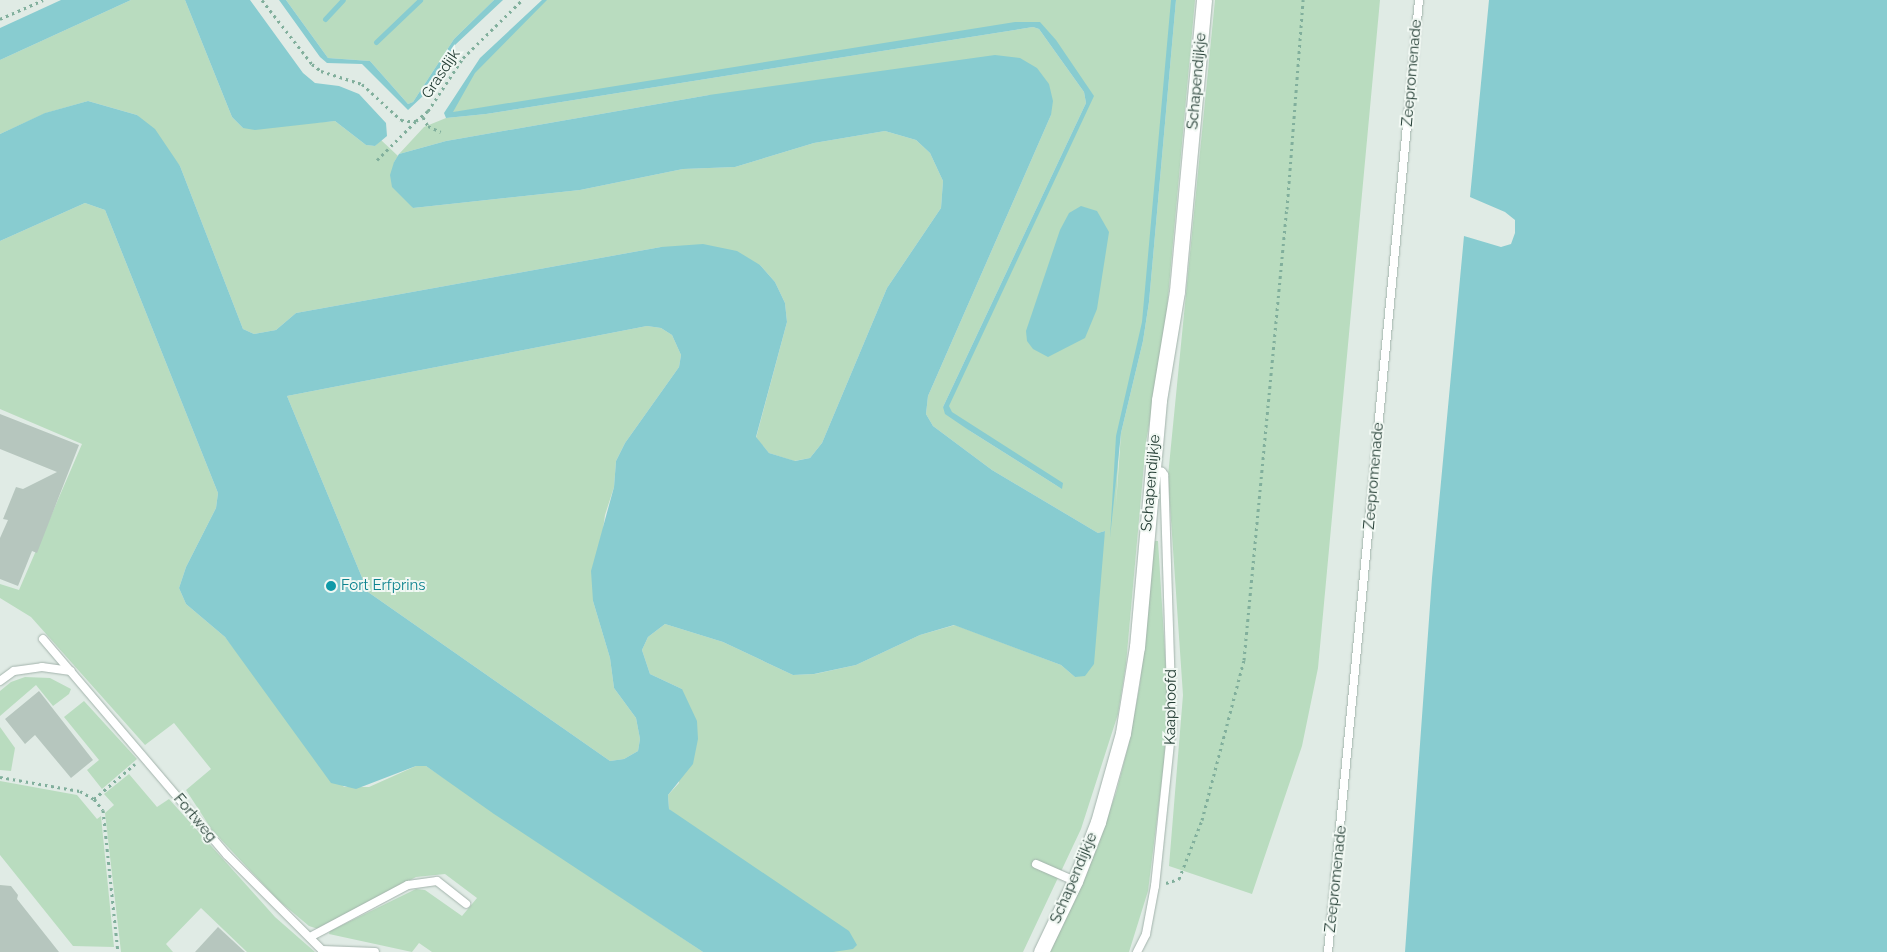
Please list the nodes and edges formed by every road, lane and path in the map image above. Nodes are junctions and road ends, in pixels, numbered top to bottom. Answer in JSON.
{"nodes":[{"id":1,"x":43,"y":0,"type":"edge"},
{"id":2,"x":262,"y":0,"type":"edge"},
{"id":3,"x":522,"y":0,"type":"edge"},
{"id":4,"x":1204,"y":0,"type":"edge"},
{"id":5,"x":1303,"y":0,"type":"edge"},
{"id":6,"x":1419,"y":0,"type":"edge"},
{"id":7,"x":0,"y":20,"type":"edge"},
{"id":8,"x":423,"y":117,"type":"junction"},
{"id":9,"x":416,"y":121,"type":"junction"},
{"id":10,"x":441,"y":132,"type":"dead end"},
{"id":11,"x":377,"y":160,"type":"dead end"},
{"id":12,"x":1151,"y":469,"type":"junction"},
{"id":13,"x":43,"y":639,"type":"dead end"},
{"id":14,"x":70,"y":671,"type":"junction"},
{"id":15,"x":0,"y":681,"type":"edge"},
{"id":16,"x":144,"y":757,"type":"junction"},
{"id":17,"x":0,"y":777,"type":"edge"},
{"id":18,"x":94,"y":799,"type":"junction"},
{"id":19,"x":1036,"y":864,"type":"dead end"},
{"id":20,"x":1075,"y":881,"type":"junction"},
{"id":21,"x":1156,"y":886,"type":"junction"},
{"id":22,"x":466,"y":904,"type":"dead end"},
{"id":23,"x":310,"y":937,"type":"junction"},
{"id":24,"x":118,"y":952,"type":"edge"},
{"id":25,"x":375,"y":952,"type":"edge"},
{"id":26,"x":1041,"y":952,"type":"edge"},
{"id":27,"x":1137,"y":952,"type":"edge"},
{"id":28,"x":1328,"y":952,"type":"edge"}],
"edges":[{"from":1,"to":7,"type":"path"},
{"from":2,"to":9,"type":"path"},
{"from":3,"to":8,"type":"path","name":"Grasdijk"},
{"from":4,"to":12,"type":"street","name":"Schapendijkje"},
{"from":5,"to":21,"type":"path"},
{"from":6,"to":28,"type":"lane","name":"Zeepromenade"},
{"from":8,"to":9,"type":"path","name":"Grasdijk"},
{"from":8,"to":10,"type":"path"},
{"from":9,"to":11,"type":"path","name":"Grasdijk"},
{"from":12,"to":20,"type":"street","name":"Schapendijkje"},
{"from":12,"to":21,"type":"lane","name":"Kaaphoofd"},
{"from":13,"to":14,"type":"lane","name":"Fortweg"},
{"from":14,"to":15,"type":"lane"},
{"from":14,"to":16,"type":"lane","name":"Fortweg"},
{"from":16,"to":18,"type":"path"},
{"from":16,"to":23,"type":"lane","name":"Fortweg"},
{"from":17,"to":18,"type":"path"},
{"from":18,"to":24,"type":"path"},
{"from":19,"to":20,"type":"lane"},
{"from":20,"to":26,"type":"street","name":"Schapendijkje"},
{"from":21,"to":27,"type":"lane","name":"Kaaphoofd"},
{"from":22,"to":23,"type":"lane"},
{"from":23,"to":25,"type":"lane","name":"Fortweg"}]}
